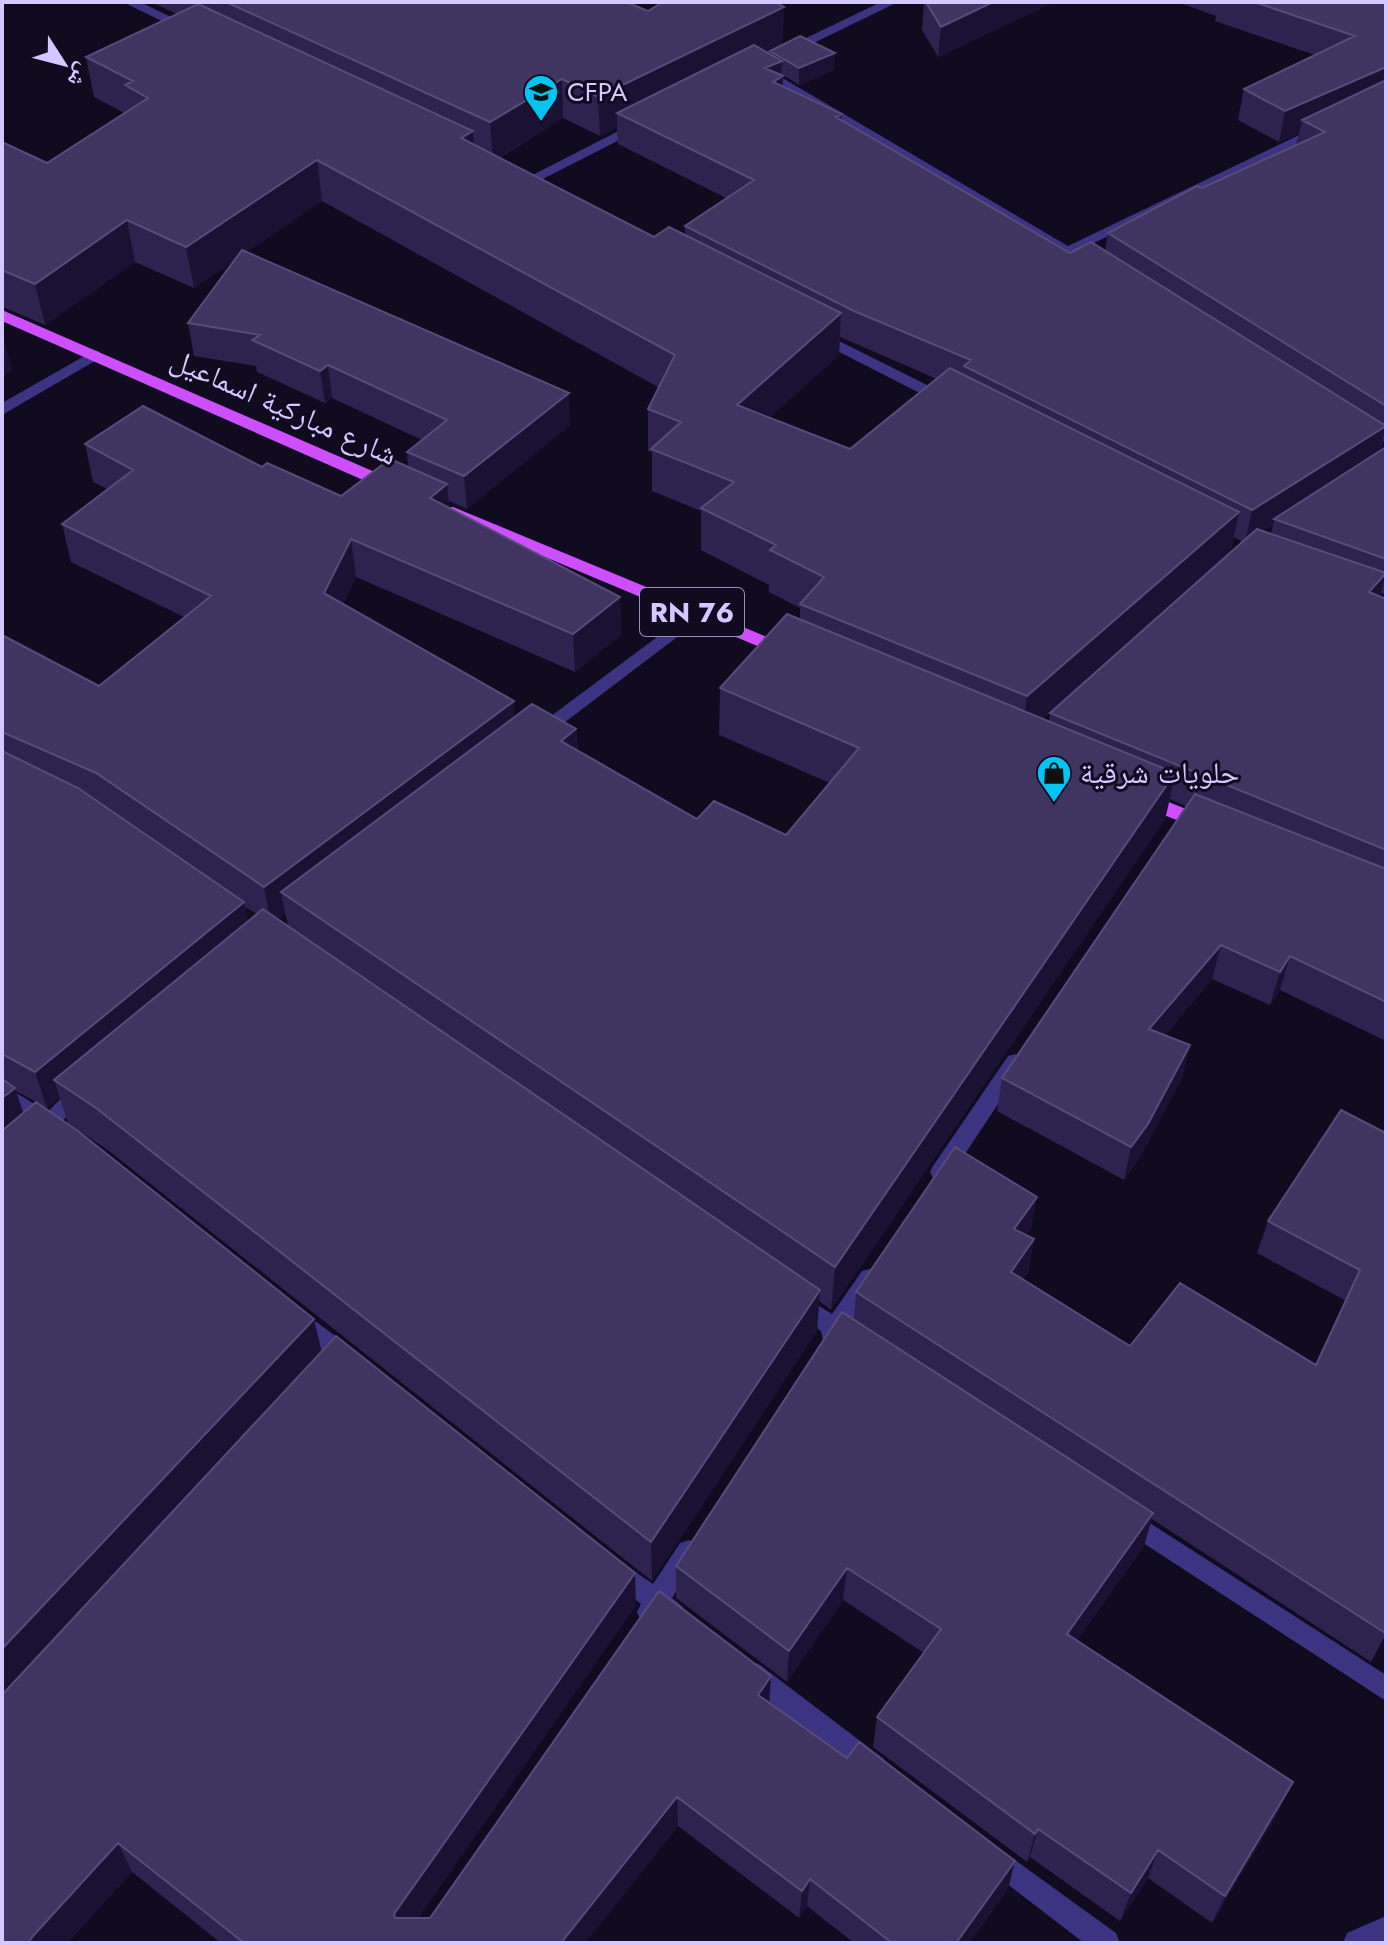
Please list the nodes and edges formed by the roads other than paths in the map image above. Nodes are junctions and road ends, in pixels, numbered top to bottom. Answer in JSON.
{"nodes":[{"id":1,"x":129,"y":2,"type":"edge"},
{"id":2,"x":892,"y":2,"type":"edge"},
{"id":3,"x":208,"y":38,"type":"edge"},
{"id":4,"x":658,"y":115,"type":"edge"},
{"id":5,"x":1330,"y":125,"type":"edge"},
{"id":6,"x":522,"y":185,"type":"edge"},
{"id":7,"x":2,"y":315,"type":"edge"},
{"id":8,"x":806,"y":329,"type":"edge"},
{"id":9,"x":95,"y":355,"type":"junction"},
{"id":10,"x":962,"y":408,"type":"edge"},
{"id":11,"x":2,"y":410,"type":"edge"},
{"id":12,"x":696,"y":614,"type":"junction"},
{"id":13,"x":796,"y":655,"type":"edge"},
{"id":14,"x":521,"y":747,"type":"edge"},
{"id":15,"x":1125,"y":792,"type":"edge"},
{"id":16,"x":1226,"y":833,"type":"edge"},
{"id":17,"x":1031,"y":1039,"type":"edge"},
{"id":18,"x":106,"y":1075,"type":"edge"},
{"id":19,"x":2,"y":1092,"type":"edge"},
{"id":20,"x":47,"y":1124,"type":"junction"},
{"id":21,"x":73,"y":1142,"type":"edge"},
{"id":22,"x":2,"y":1161,"type":"edge"},
{"id":23,"x":924,"y":1197,"type":"edge"},
{"id":24,"x":880,"y":1262,"type":"edge"},
{"id":25,"x":783,"y":1292,"type":"edge"},
{"id":26,"x":280,"y":1304,"type":"edge"},
{"id":27,"x":835,"y":1328,"type":"junction"},
{"id":28,"x":341,"y":1353,"type":"junction"},
{"id":29,"x":818,"y":1354,"type":"edge"},
{"id":30,"x":877,"y":1356,"type":"edge"},
{"id":31,"x":364,"y":1371,"type":"edge"},
{"id":32,"x":320,"y":1376,"type":"edge"},
{"id":33,"x":1112,"y":1510,"type":"edge"},
{"id":34,"x":699,"y":1536,"type":"edge"},
{"id":35,"x":595,"y":1553,"type":"edge"},
{"id":36,"x":656,"y":1602,"type":"junction"},
{"id":37,"x":639,"y":1627,"type":"edge"},
{"id":38,"x":694,"y":1630,"type":"edge"},
{"id":39,"x":731,"y":1659,"type":"edge"},
{"id":40,"x":1386,"y":1689,"type":"edge"},
{"id":41,"x":894,"y":1782,"type":"edge"},
{"id":42,"x":969,"y":1839,"type":"edge"},
{"id":43,"x":1386,"y":1929,"type":"edge"},
{"id":44,"x":1106,"y":1943,"type":"edge"},
{"id":45,"x":1357,"y":1943,"type":"edge"}],
"edges":[{"from":1,"to":3,"type":"street"},
{"from":2,"to":5,"type":"street"},
{"from":4,"to":6,"type":"street"},
{"from":7,"to":9,"type":"main road","name":"شارع مباركية اسماعيل","number":"RN 76"},
{"from":8,"to":10,"type":"street"},
{"from":9,"to":11,"type":"street"},
{"from":9,"to":12,"type":"main road","name":"شارع مباركية اسماعيل","number":"RN 76"},
{"from":12,"to":13,"type":"main road","name":"شارع مباركية اسماعيل","number":"RN 76"},
{"from":12,"to":14,"type":"street"},
{"from":15,"to":16,"type":"main road"},
{"from":17,"to":23,"type":"street"},
{"from":18,"to":20,"type":"street"},
{"from":19,"to":20,"type":"street"},
{"from":20,"to":21,"type":"street"},
{"from":20,"to":22,"type":"street"},
{"from":24,"to":27,"type":"street"},
{"from":25,"to":27,"type":"street"},
{"from":26,"to":28,"type":"street"},
{"from":27,"to":29,"type":"street"},
{"from":27,"to":30,"type":"street"},
{"from":28,"to":31,"type":"street"},
{"from":28,"to":32,"type":"street"},
{"from":33,"to":40,"type":"street"},
{"from":34,"to":36,"type":"street"},
{"from":35,"to":36,"type":"street"},
{"from":36,"to":37,"type":"street"},
{"from":36,"to":38,"type":"street"},
{"from":39,"to":41,"type":"street"},
{"from":42,"to":44,"type":"street"},
{"from":43,"to":45,"type":"street"}]}
